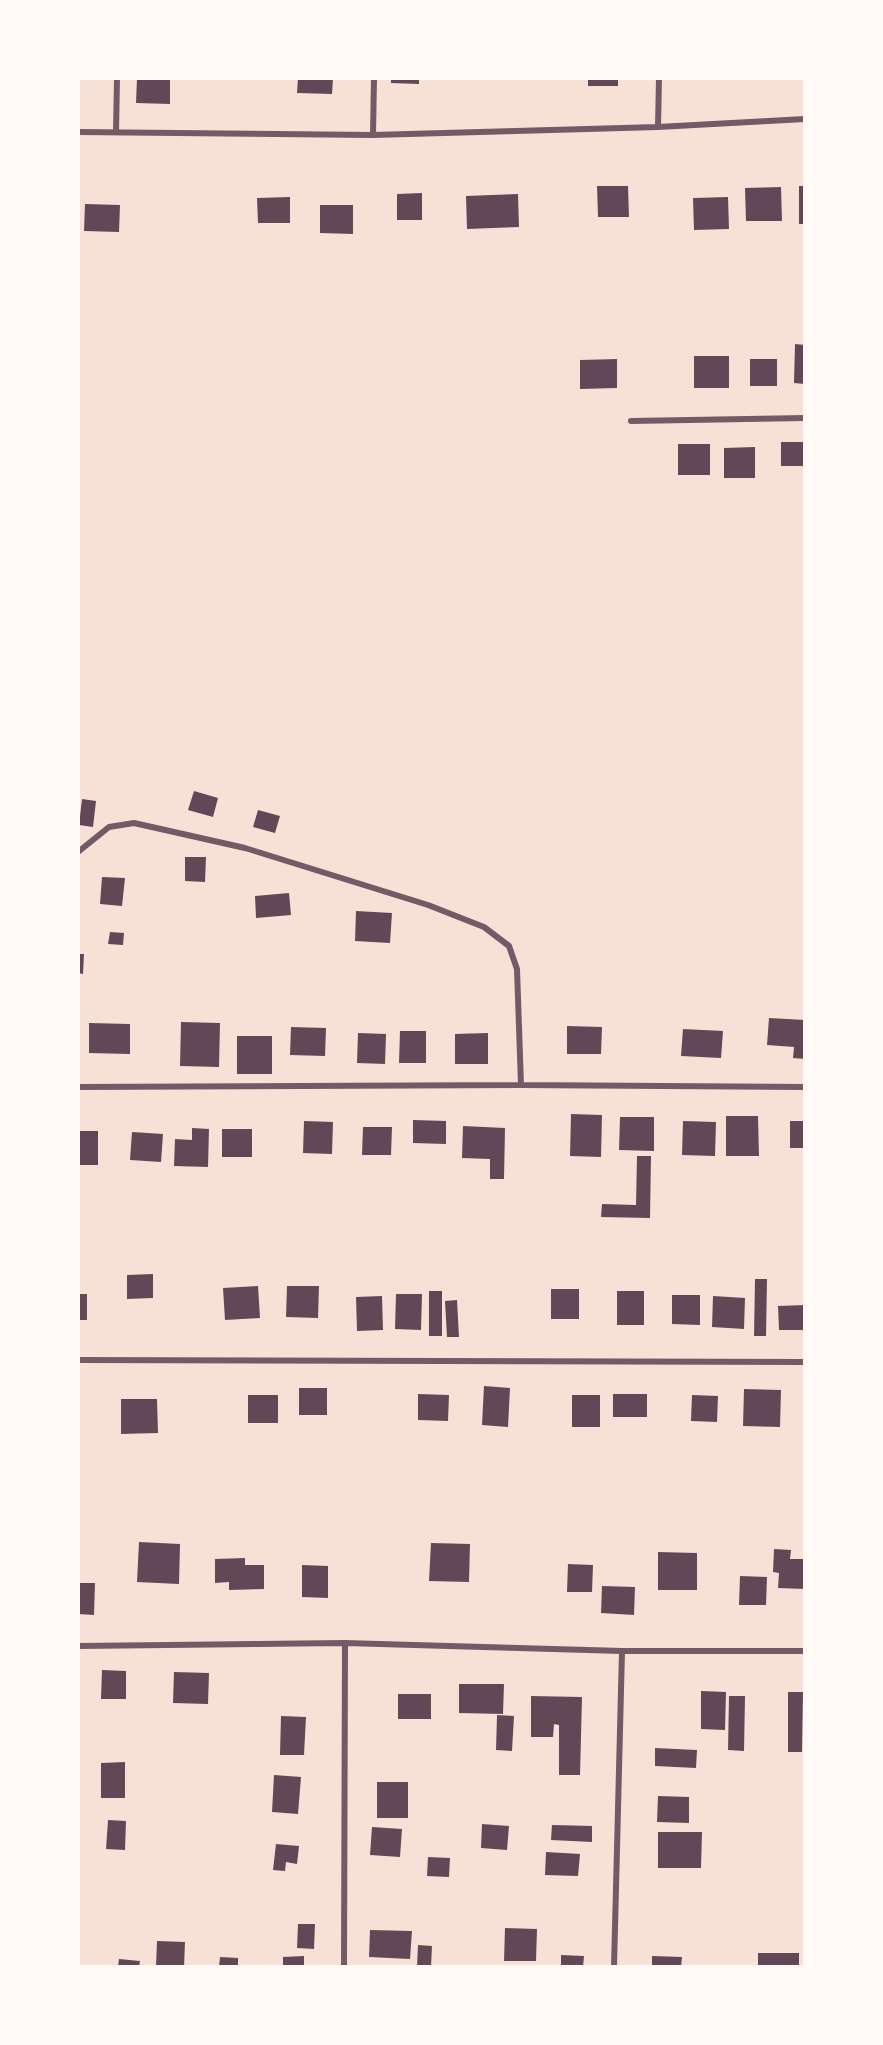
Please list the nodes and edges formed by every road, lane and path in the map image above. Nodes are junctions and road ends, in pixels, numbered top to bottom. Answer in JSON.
{"nodes":[{"id":1,"x":117,"y":78,"type":"edge"},
{"id":2,"x":375,"y":78,"type":"edge"},
{"id":3,"x":659,"y":78,"type":"edge"},
{"id":4,"x":805,"y":119,"type":"edge"},
{"id":5,"x":658,"y":127,"type":"junction"},
{"id":6,"x":78,"y":132,"type":"edge"},
{"id":7,"x":116,"y":132,"type":"junction"},
{"id":8,"x":373,"y":135,"type":"junction"},
{"id":9,"x":805,"y":418,"type":"edge"},
{"id":10,"x":631,"y":421,"type":"dead end"},
{"id":11,"x":78,"y":852,"type":"edge"},
{"id":12,"x":521,"y":1084,"type":"junction"},
{"id":13,"x":78,"y":1087,"type":"edge"},
{"id":14,"x":805,"y":1088,"type":"edge"},
{"id":15,"x":78,"y":1360,"type":"edge"},
{"id":16,"x":805,"y":1362,"type":"edge"},
{"id":17,"x":345,"y":1642,"type":"junction"},
{"id":18,"x":78,"y":1646,"type":"edge"},
{"id":19,"x":621,"y":1651,"type":"junction"},
{"id":20,"x":805,"y":1651,"type":"edge"},
{"id":21,"x":344,"y":1967,"type":"edge"},
{"id":22,"x":614,"y":1967,"type":"edge"}],
"edges":[{"from":1,"to":7,"type":"street"},
{"from":2,"to":8,"type":"street"},
{"from":3,"to":5,"type":"street"},
{"from":4,"to":5,"type":"street"},
{"from":5,"to":8,"type":"street"},
{"from":6,"to":7,"type":"street"},
{"from":7,"to":8,"type":"street"},
{"from":9,"to":10,"type":"street"},
{"from":11,"to":12,"type":"street"},
{"from":12,"to":13,"type":"street"},
{"from":12,"to":14,"type":"street"},
{"from":15,"to":16,"type":"street"},
{"from":17,"to":18,"type":"street"},
{"from":17,"to":19,"type":"street"},
{"from":17,"to":21,"type":"street"},
{"from":19,"to":20,"type":"street"},
{"from":19,"to":22,"type":"street"}]}
